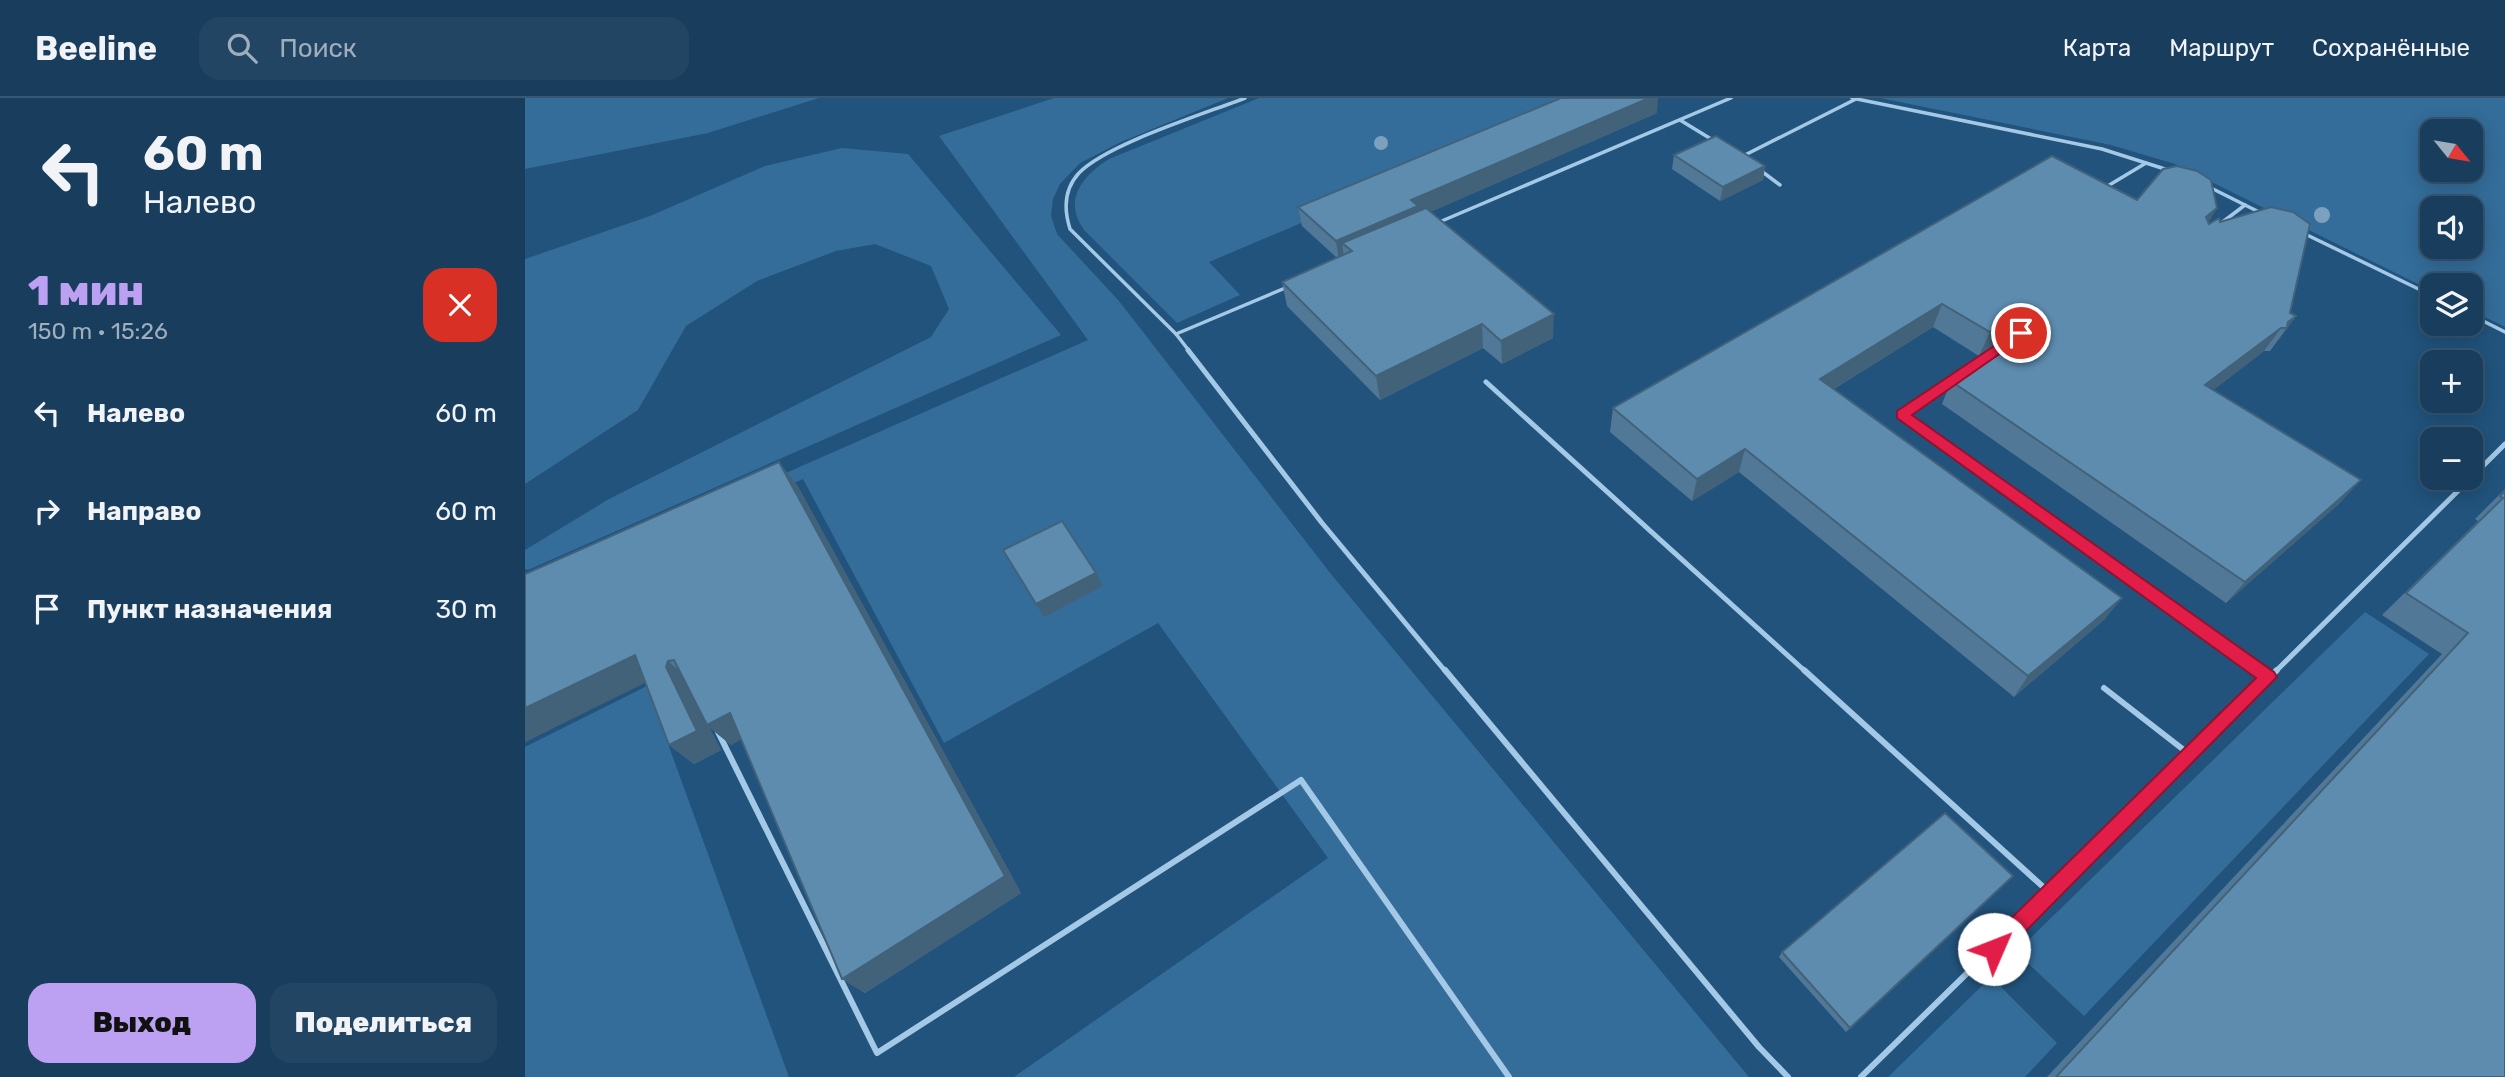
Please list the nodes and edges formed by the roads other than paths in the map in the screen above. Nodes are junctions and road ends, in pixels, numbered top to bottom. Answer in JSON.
{"nodes":[{"id":1,"x":1245,"y":98,"type":"edge"},
{"id":2,"x":1731,"y":98,"type":"edge"},
{"id":3,"x":1854,"y":98,"type":"edge"},
{"id":4,"x":1680,"y":120,"type":"junction"},
{"id":5,"x":1720,"y":145,"type":"edge"},
{"id":6,"x":1731,"y":151,"type":"edge"},
{"id":7,"x":1741,"y":157,"type":"junction"},
{"id":8,"x":2147,"y":163,"type":"junction"},
{"id":9,"x":2170,"y":170,"type":"edge"},
{"id":10,"x":1780,"y":184,"type":"dead end"},
{"id":11,"x":2203,"y":184,"type":"edge"},
{"id":12,"x":2106,"y":187,"type":"edge"},
{"id":13,"x":2245,"y":205,"type":"junction"},
{"id":14,"x":2270,"y":217,"type":"edge"},
{"id":15,"x":1428,"y":227,"type":"edge"},
{"id":16,"x":2216,"y":228,"type":"edge"},
{"id":17,"x":2295,"y":229,"type":"edge"},
{"id":18,"x":1302,"y":280,"type":"edge"},
{"id":19,"x":2420,"y":290,"type":"edge"},
{"id":20,"x":2483,"y":321,"type":"edge"},
{"id":21,"x":2505,"y":332,"type":"edge"},
{"id":22,"x":1176,"y":334,"type":"junction"},
{"id":23,"x":2010,"y":340,"type":"edge"},
{"id":24,"x":1486,"y":382,"type":"dead end"},
{"id":25,"x":2505,"y":444,"type":"edge"},
{"id":26,"x":2483,"y":466,"type":"edge"},
{"id":27,"x":2459,"y":490,"type":"edge"},
{"id":28,"x":2268,"y":677,"type":"junction"},
{"id":29,"x":2104,"y":688,"type":"dead end"},
{"id":30,"x":713,"y":723,"type":"edge"},
{"id":31,"x":2189,"y":754,"type":"junction"},
{"id":32,"x":2051,"y":894,"type":"junction"},
{"id":33,"x":1509,"y":1077,"type":"edge"},
{"id":34,"x":1788,"y":1077,"type":"edge"},
{"id":35,"x":1861,"y":1077,"type":"edge"}],
"edges":[{"from":1,"to":22,"type":"lane"},
{"from":2,"to":4,"type":"lane"},
{"from":3,"to":7,"type":"lane"},
{"from":3,"to":8,"type":"lane"},
{"from":4,"to":5,"type":"lane"},
{"from":4,"to":15,"type":"lane"},
{"from":6,"to":7,"type":"lane"},
{"from":7,"to":10,"type":"lane"},
{"from":8,"to":9,"type":"lane"},
{"from":8,"to":12,"type":"lane"},
{"from":11,"to":13,"type":"lane"},
{"from":13,"to":14,"type":"lane"},
{"from":13,"to":16,"type":"lane"},
{"from":17,"to":19,"type":"lane"},
{"from":18,"to":22,"type":"lane"},
{"from":20,"to":21,"type":"lane"},
{"from":22,"to":34,"type":"lane"},
{"from":23,"to":28,"type":"lane"},
{"from":24,"to":32,"type":"lane"},
{"from":25,"to":26,"type":"lane"},
{"from":27,"to":28,"type":"lane"},
{"from":28,"to":31,"type":"lane"},
{"from":29,"to":31,"type":"lane"},
{"from":30,"to":33,"type":"lane"},
{"from":31,"to":32,"type":"lane"},
{"from":32,"to":35,"type":"lane"}]}
